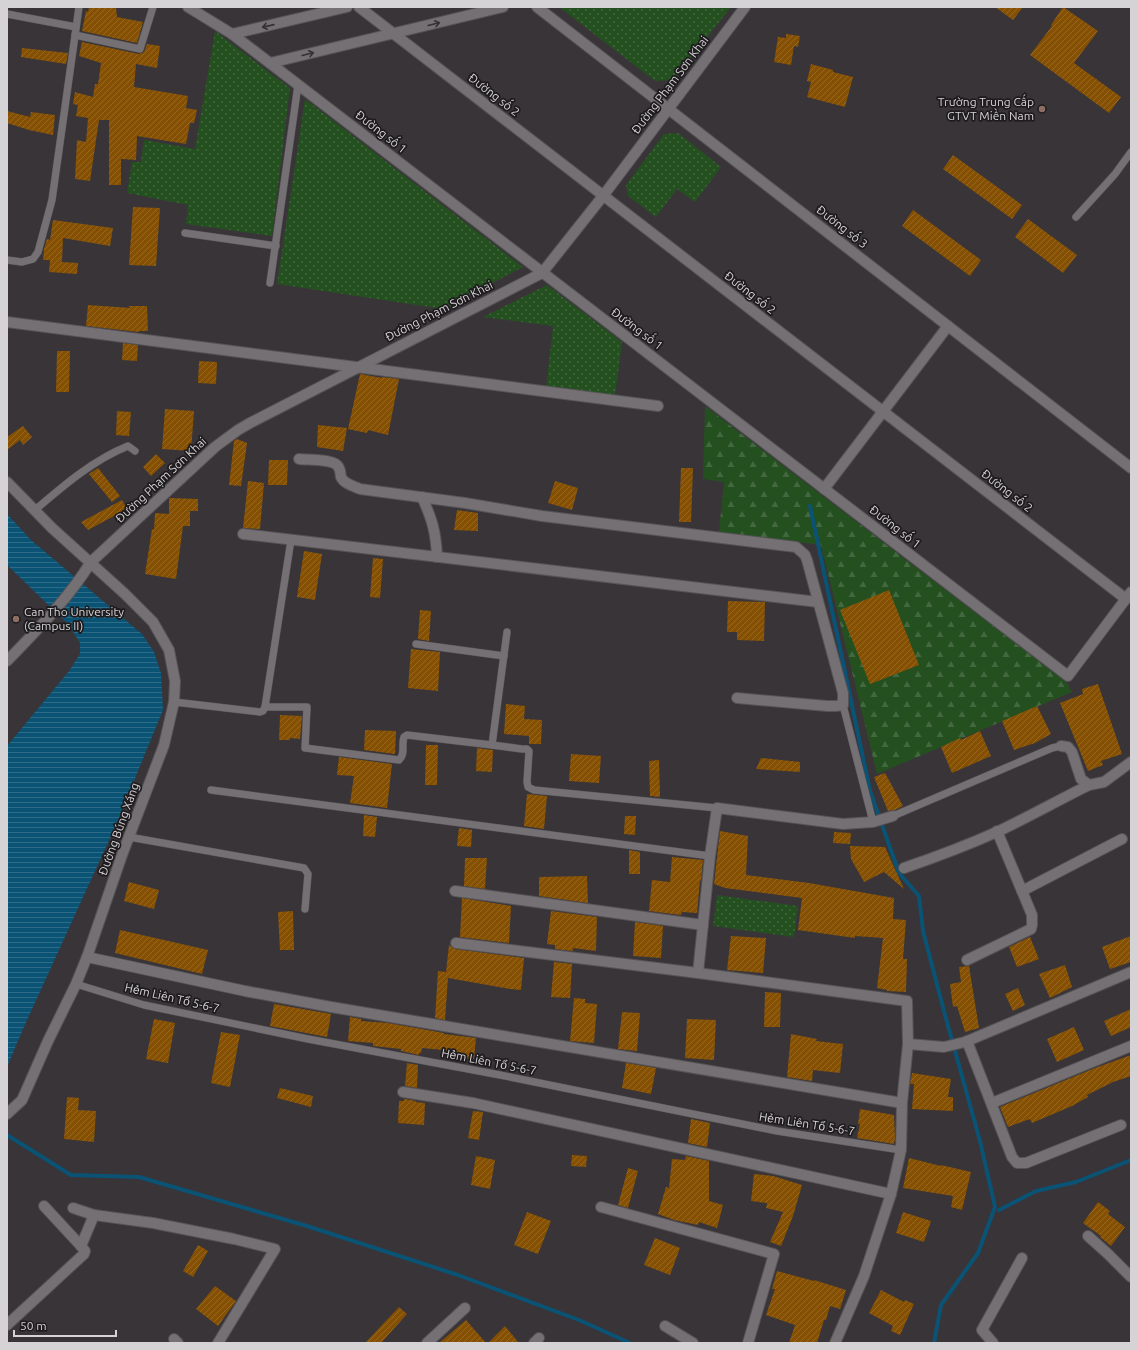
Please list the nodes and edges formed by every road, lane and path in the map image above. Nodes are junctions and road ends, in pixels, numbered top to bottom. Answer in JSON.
{"nodes":[{"id":1,"x":79,"y":7,"type":"edge"},
{"id":2,"x":153,"y":7,"type":"edge"},
{"id":3,"x":188,"y":7,"type":"edge"},
{"id":4,"x":347,"y":7,"type":"edge"},
{"id":5,"x":359,"y":7,"type":"edge"},
{"id":6,"x":503,"y":7,"type":"edge"},
{"id":7,"x":537,"y":7,"type":"edge"},
{"id":8,"x":745,"y":7,"type":"edge"},
{"id":9,"x":7,"y":14,"type":"edge"},
{"id":10,"x":75,"y":31,"type":"junction"},
{"id":11,"x":232,"y":34,"type":"junction"},
{"id":12,"x":394,"y":34,"type":"junction"},
{"id":13,"x":270,"y":63,"type":"junction"},
{"id":14,"x":298,"y":85,"type":"junction"},
{"id":15,"x":669,"y":109,"type":"junction"},
{"id":16,"x":1131,"y":152,"type":"edge"},
{"id":17,"x":603,"y":196,"type":"junction"},
{"id":18,"x":1076,"y":216,"type":"dead end"},
{"id":19,"x":185,"y":233,"type":"dead end"},
{"id":20,"x":276,"y":246,"type":"junction"},
{"id":21,"x":7,"y":260,"type":"edge"},
{"id":22,"x":542,"y":273,"type":"junction"},
{"id":23,"x":270,"y":284,"type":"dead end"},
{"id":24,"x":7,"y":322,"type":"edge"},
{"id":25,"x":948,"y":326,"type":"junction"},
{"id":26,"x":359,"y":367,"type":"junction"},
{"id":27,"x":658,"y":406,"type":"dead end"},
{"id":28,"x":883,"y":412,"type":"junction"},
{"id":29,"x":135,"y":451,"type":"dead end"},
{"id":30,"x":299,"y":459,"type":"dead end"},
{"id":31,"x":1131,"y":468,"type":"edge"},
{"id":32,"x":7,"y":482,"type":"edge"},
{"id":33,"x":824,"y":489,"type":"junction"},
{"id":34,"x":422,"y":497,"type":"junction"},
{"id":35,"x":35,"y":510,"type":"junction"},
{"id":36,"x":244,"y":534,"type":"dead end"},
{"id":37,"x":291,"y":540,"type":"junction"},
{"id":38,"x":437,"y":557,"type":"junction"},
{"id":39,"x":91,"y":562,"type":"junction"},
{"id":40,"x":1128,"y":596,"type":"edge"},
{"id":41,"x":818,"y":602,"type":"junction"},
{"id":42,"x":507,"y":632,"type":"dead end"},
{"id":43,"x":416,"y":644,"type":"dead end"},
{"id":44,"x":504,"y":656,"type":"junction"},
{"id":45,"x":7,"y":662,"type":"edge"},
{"id":46,"x":736,"y":698,"type":"dead end"},
{"id":47,"x":174,"y":702,"type":"junction"},
{"id":48,"x":842,"y":705,"type":"junction"},
{"id":49,"x":265,"y":707,"type":"junction"},
{"id":50,"x":492,"y":745,"type":"junction"},
{"id":51,"x":1061,"y":746,"type":"joint"},
{"id":52,"x":1131,"y":762,"type":"edge"},
{"id":53,"x":1090,"y":784,"type":"junction"},
{"id":54,"x":211,"y":790,"type":"dead end"},
{"id":55,"x":717,"y":808,"type":"junction"},
{"id":56,"x":893,"y":816,"type":"joint"},
{"id":57,"x":873,"y":822,"type":"junction"},
{"id":58,"x":997,"y":831,"type":"junction"},
{"id":59,"x":129,"y":837,"type":"junction"},
{"id":60,"x":1122,"y":839,"type":"dead end"},
{"id":61,"x":710,"y":856,"type":"junction"},
{"id":62,"x":904,"y":868,"type":"dead end"},
{"id":63,"x":455,"y":891,"type":"dead end"},
{"id":64,"x":1022,"y":891,"type":"junction"},
{"id":65,"x":305,"y":909,"type":"dead end"},
{"id":66,"x":702,"y":925,"type":"junction"},
{"id":67,"x":456,"y":943,"type":"dead end"},
{"id":68,"x":87,"y":957,"type":"junction"},
{"id":69,"x":967,"y":960,"type":"dead end"},
{"id":70,"x":1131,"y":972,"type":"edge"},
{"id":71,"x":698,"y":973,"type":"junction"},
{"id":72,"x":76,"y":984,"type":"junction"},
{"id":73,"x":966,"y":1041,"type":"junction"},
{"id":74,"x":908,"y":1044,"type":"junction"},
{"id":75,"x":1131,"y":1046,"type":"edge"},
{"id":76,"x":403,"y":1092,"type":"dead end"},
{"id":77,"x":902,"y":1103,"type":"junction"},
{"id":78,"x":992,"y":1103,"type":"junction"},
{"id":79,"x":10,"y":1111,"type":"edge"},
{"id":80,"x":1121,"y":1125,"type":"dead end"},
{"id":81,"x":901,"y":1150,"type":"junction"},
{"id":82,"x":891,"y":1194,"type":"junction"},
{"id":83,"x":44,"y":1206,"type":"dead end"},
{"id":84,"x":601,"y":1207,"type":"dead end"},
{"id":85,"x":73,"y":1208,"type":"dead end"},
{"id":86,"x":94,"y":1215,"type":"junction"},
{"id":87,"x":1088,"y":1236,"type":"dead end"},
{"id":88,"x":81,"y":1246,"type":"junction"},
{"id":89,"x":1022,"y":1258,"type":"dead end"},
{"id":90,"x":1131,"y":1277,"type":"edge"},
{"id":91,"x":465,"y":1308,"type":"dead end"},
{"id":92,"x":7,"y":1326,"type":"edge"},
{"id":93,"x":665,"y":1326,"type":"dead end"},
{"id":94,"x":218,"y":1343,"type":"edge"},
{"id":95,"x":427,"y":1343,"type":"edge"},
{"id":96,"x":693,"y":1343,"type":"edge"},
{"id":97,"x":748,"y":1343,"type":"edge"},
{"id":98,"x":835,"y":1343,"type":"edge"},
{"id":99,"x":993,"y":1343,"type":"edge"}],
"edges":[{"from":1,"to":10,"type":"lane"},
{"from":2,"to":10,"type":"lane"},
{"from":3,"to":11,"type":"street","name":"Đường số 1"},
{"from":4,"to":11,"type":"street","one_way":true},
{"from":5,"to":12,"type":"street","name":"Đường số 2"},
{"from":12,"to":6,"type":"street","one_way":true},
{"from":7,"to":15,"type":"street","name":"Đường số 3"},
{"from":8,"to":15,"type":"street","name":"Đường Phạm Sơn Khai"},
{"from":9,"to":10,"type":"lane"},
{"from":10,"to":21,"type":"lane"},
{"from":11,"to":13,"type":"street","name":"Đường số 1"},
{"from":13,"to":12,"type":"street","one_way":true},
{"from":12,"to":17,"type":"street","name":"Đường số 2"},
{"from":13,"to":14,"type":"street","name":"Đường số 1"},
{"from":14,"to":20,"type":"lane"},
{"from":14,"to":22,"type":"street","name":"Đường số 1"},
{"from":15,"to":17,"type":"street","name":"Đường Phạm Sơn Khai"},
{"from":15,"to":25,"type":"street","name":"Đường số 3"},
{"from":16,"to":18,"type":"lane"},
{"from":17,"to":22,"type":"street","name":"Đường Phạm Sơn Khai"},
{"from":17,"to":28,"type":"street","name":"Đường số 2"},
{"from":19,"to":20,"type":"lane"},
{"from":20,"to":23,"type":"lane"},
{"from":22,"to":26,"type":"street","name":"Đường Phạm Sơn Khai"},
{"from":22,"to":33,"type":"street","name":"Đường số 1"},
{"from":24,"to":26,"type":"street"},
{"from":25,"to":28,"type":"street"},
{"from":25,"to":31,"type":"street","name":"Đường số 3"},
{"from":26,"to":27,"type":"street"},
{"from":26,"to":39,"type":"street","name":"Đường Phạm Sơn Khai"},
{"from":28,"to":33,"type":"street"},
{"from":28,"to":40,"type":"street","name":"Đường số 2"},
{"from":29,"to":35,"type":"lane"},
{"from":30,"to":34,"type":"street"},
{"from":32,"to":35,"type":"street","name":"Đường Búng Xáng"},
{"from":33,"to":40,"type":"street","name":"Đường số 1"},
{"from":34,"to":38,"type":"street"},
{"from":34,"to":41,"type":"street"},
{"from":35,"to":39,"type":"street","name":"Đường Búng Xáng"},
{"from":36,"to":37,"type":"street"},
{"from":37,"to":38,"type":"street"},
{"from":37,"to":49,"type":"lane"},
{"from":38,"to":41,"type":"street"},
{"from":39,"to":45,"type":"street","name":"Đường Phạm Sơn Khai"},
{"from":39,"to":47,"type":"street","name":"Đường Búng Xáng"},
{"from":41,"to":48,"type":"street"},
{"from":42,"to":44,"type":"lane"},
{"from":43,"to":44,"type":"lane"},
{"from":44,"to":50,"type":"lane"},
{"from":46,"to":48,"type":"street"},
{"from":47,"to":49,"type":"lane"},
{"from":47,"to":59,"type":"street","name":"Đường Búng Xáng"},
{"from":48,"to":57,"type":"lane"},
{"from":49,"to":50,"type":"lane"},
{"from":50,"to":55,"type":"lane"},
{"from":51,"to":53,"type":"street"},
{"from":51,"to":56,"type":"lane"},
{"from":52,"to":53,"type":"street"},
{"from":53,"to":58,"type":"street"},
{"from":54,"to":61,"type":"lane"},
{"from":55,"to":57,"type":"street"},
{"from":55,"to":61,"type":"street"},
{"from":56,"to":57,"type":"street"},
{"from":58,"to":62,"type":"street"},
{"from":58,"to":64,"type":"street"},
{"from":59,"to":65,"type":"lane"},
{"from":59,"to":68,"type":"street","name":"Đường Búng Xáng"},
{"from":60,"to":64,"type":"street"},
{"from":61,"to":66,"type":"street"},
{"from":63,"to":66,"type":"street"},
{"from":64,"to":69,"type":"street"},
{"from":66,"to":71,"type":"street"},
{"from":67,"to":71,"type":"street"},
{"from":68,"to":72,"type":"street","name":"Đường Búng Xáng"},
{"from":68,"to":77,"type":"street"},
{"from":70,"to":73,"type":"street"},
{"from":71,"to":74,"type":"street"},
{"from":72,"to":79,"type":"street","name":"Đường Búng Xáng"},
{"from":72,"to":81,"type":"lane","name":"Hẻm Liên Tổ 5-6-7"},
{"from":73,"to":74,"type":"street"},
{"from":73,"to":78,"type":"street"},
{"from":74,"to":77,"type":"street"},
{"from":75,"to":78,"type":"street"},
{"from":76,"to":82,"type":"street"},
{"from":77,"to":81,"type":"street"},
{"from":78,"to":80,"type":"street"},
{"from":81,"to":82,"type":"street"},
{"from":82,"to":98,"type":"street"},
{"from":83,"to":88,"type":"street"},
{"from":84,"to":97,"type":"street"},
{"from":85,"to":86,"type":"street"},
{"from":86,"to":88,"type":"street"},
{"from":86,"to":94,"type":"street"},
{"from":87,"to":90,"type":"street"},
{"from":88,"to":92,"type":"street"},
{"from":89,"to":99,"type":"street"},
{"from":91,"to":95,"type":"street"},
{"from":93,"to":96,"type":"street"}]}
